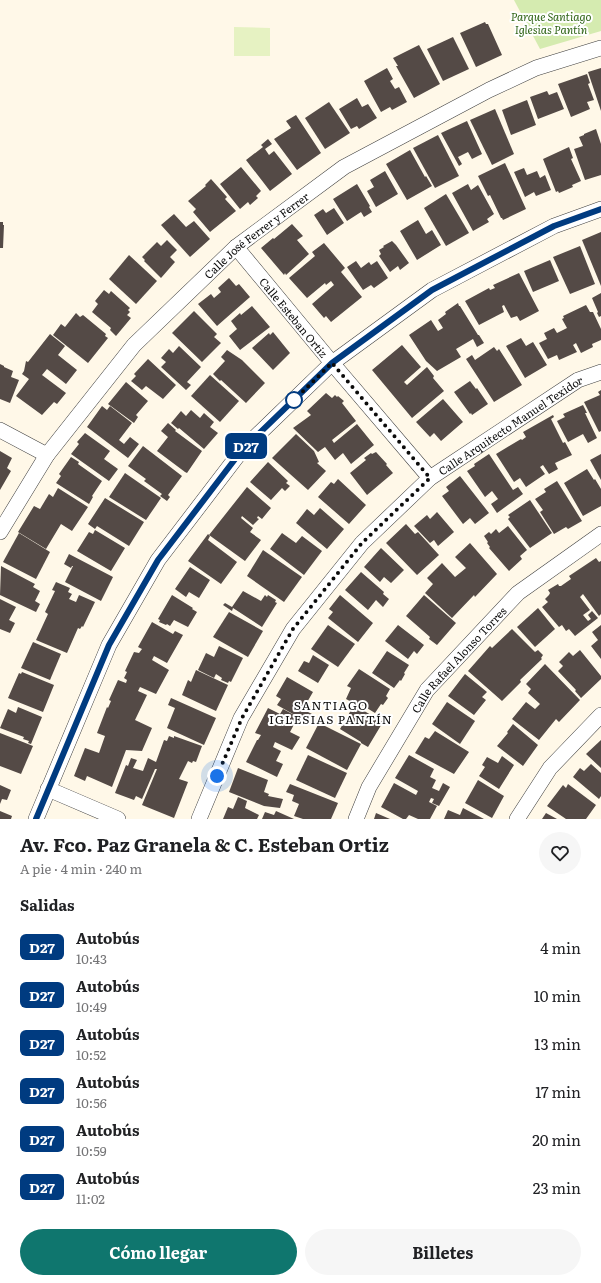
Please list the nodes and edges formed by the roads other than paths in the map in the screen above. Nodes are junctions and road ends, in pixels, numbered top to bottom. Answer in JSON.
{"nodes":[{"id":1,"x":601,"y":48,"type":"edge"},
{"id":2,"x":601,"y":209,"type":"edge"},
{"id":3,"x":236,"y":247,"type":"junction"},
{"id":4,"x":332,"y":363,"type":"junction"},
{"id":5,"x":601,"y":372,"type":"edge"},
{"id":6,"x":0,"y":430,"type":"edge"},
{"id":7,"x":47,"y":455,"type":"junction"},
{"id":8,"x":430,"y":478,"type":"junction"},
{"id":9,"x":0,"y":532,"type":"edge"},
{"id":10,"x":601,"y":534,"type":"edge"},
{"id":11,"x":601,"y":715,"type":"edge"},
{"id":12,"x":48,"y":789,"type":"junction"},
{"id":13,"x":36,"y":819,"type":"edge"},
{"id":14,"x":118,"y":819,"type":"edge"},
{"id":15,"x":199,"y":819,"type":"edge"},
{"id":16,"x":356,"y":819,"type":"edge"},
{"id":17,"x":517,"y":819,"type":"edge"}],
"edges":[{"from":1,"to":3,"type":"street","name":"Calle José Ferrer y Ferrer"},
{"from":2,"to":4,"type":"street"},
{"from":3,"to":4,"type":"street","name":"Calle Esteban Ortiz"},
{"from":3,"to":7,"type":"street","name":"Calle José Ferrer y Ferrer"},
{"from":4,"to":8,"type":"street","name":"Calle Esteban Ortiz"},
{"from":4,"to":12,"type":"street"},
{"from":5,"to":8,"type":"street","name":"Calle Arquitecto Manuel Texidor"},
{"from":6,"to":7,"type":"street"},
{"from":7,"to":9,"type":"street","name":"Calle José Ferrer y Ferrer"},
{"from":8,"to":15,"type":"street","name":"Calle Arquitecto Manuel Texidor"},
{"from":10,"to":16,"type":"street","name":"Calle Rafael Alonso Torres"},
{"from":11,"to":17,"type":"street"},
{"from":12,"to":13,"type":"street"},
{"from":12,"to":14,"type":"street"}]}
